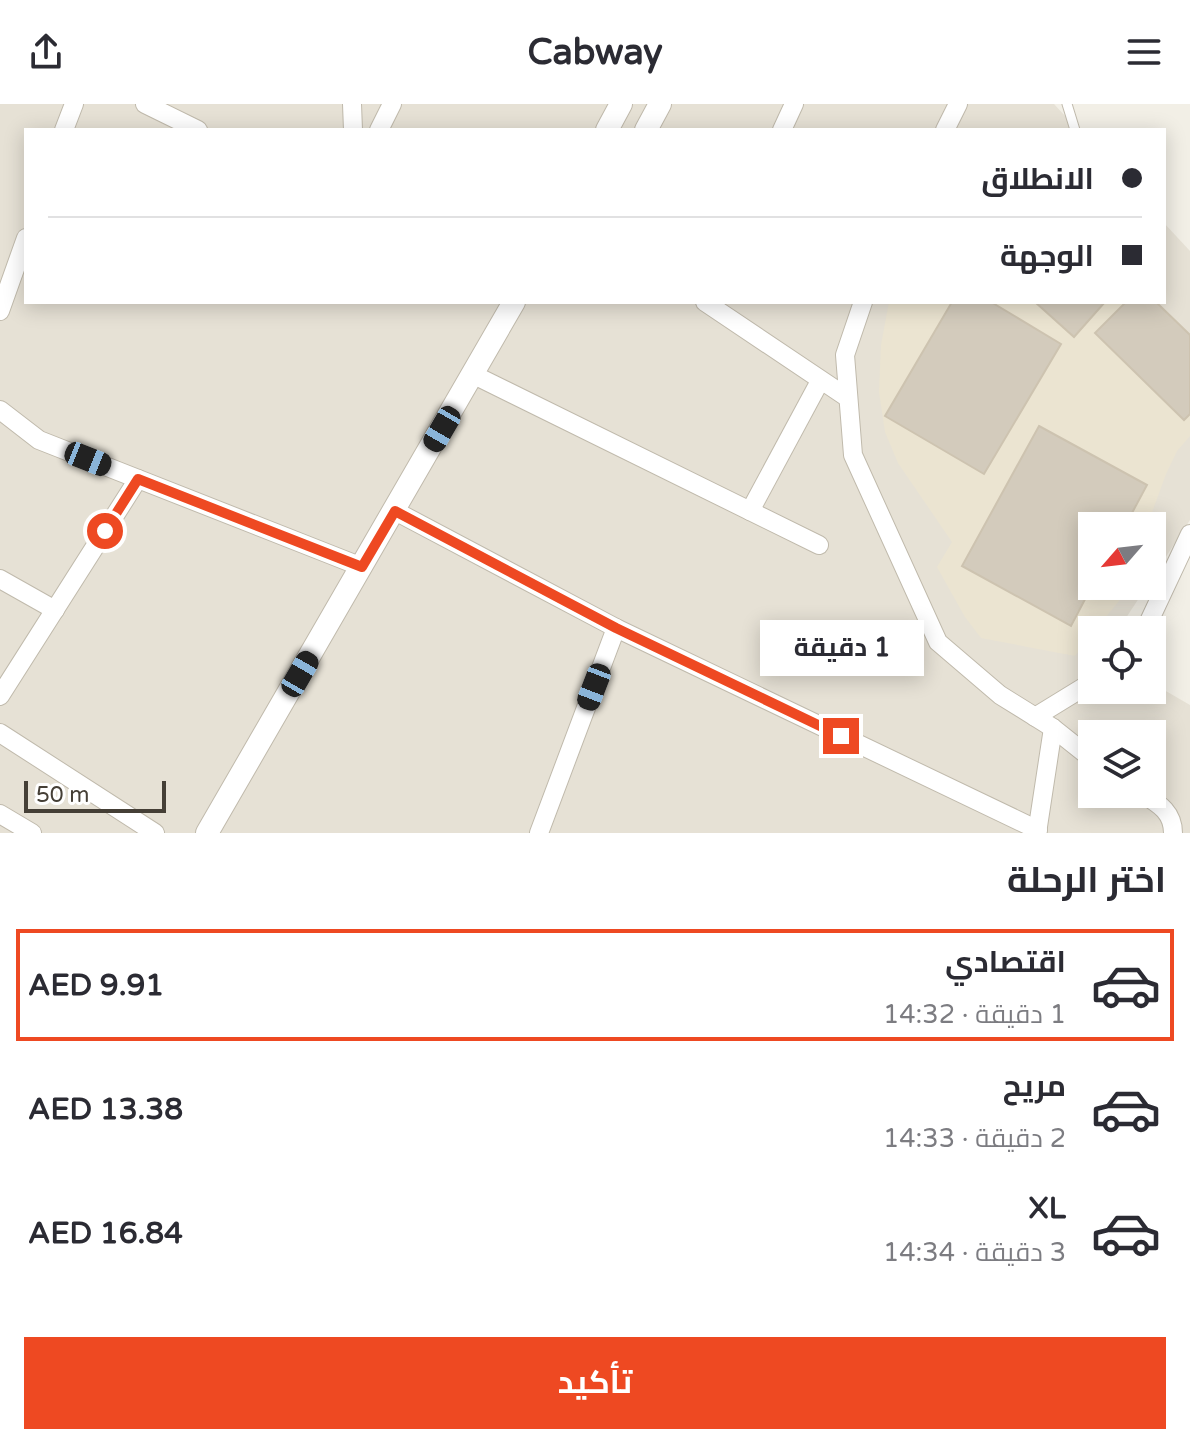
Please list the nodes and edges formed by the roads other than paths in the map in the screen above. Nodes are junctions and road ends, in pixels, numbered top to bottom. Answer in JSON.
{"nodes":[{"id":1,"x":74,"y":104,"type":"edge"},
{"id":2,"x":145,"y":104,"type":"edge"},
{"id":3,"x":352,"y":104,"type":"edge"},
{"id":4,"x":392,"y":104,"type":"edge"},
{"id":5,"x":621,"y":104,"type":"edge"},
{"id":6,"x":660,"y":104,"type":"edge"},
{"id":7,"x":794,"y":104,"type":"edge"},
{"id":8,"x":958,"y":104,"type":"edge"},
{"id":9,"x":1067,"y":104,"type":"edge"},
{"id":10,"x":65,"y":128,"type":"edge"},
{"id":11,"x":194,"y":128,"type":"edge"},
{"id":12,"x":353,"y":128,"type":"edge"},
{"id":13,"x":380,"y":128,"type":"edge"},
{"id":14,"x":608,"y":128,"type":"edge"},
{"id":15,"x":647,"y":128,"type":"edge"},
{"id":16,"x":783,"y":128,"type":"edge"},
{"id":17,"x":946,"y":128,"type":"edge"},
{"id":18,"x":1074,"y":128,"type":"edge"},
{"id":19,"x":24,"y":244,"type":"edge"},
{"id":20,"x":513,"y":304,"type":"edge"},
{"id":21,"x":708,"y":304,"type":"edge"},
{"id":22,"x":862,"y":304,"type":"edge"},
{"id":23,"x":0,"y":311,"type":"edge"},
{"id":24,"x":474,"y":375,"type":"junction"},
{"id":25,"x":820,"y":381,"type":"junction"},
{"id":26,"x":848,"y":398,"type":"junction"},
{"id":27,"x":0,"y":410,"type":"edge"},
{"id":28,"x":138,"y":479,"type":"junction"},
{"id":29,"x":395,"y":511,"type":"junction"},
{"id":30,"x":750,"y":511,"type":"junction"},
{"id":31,"x":1190,"y":534,"type":"edge"},
{"id":32,"x":819,"y":545,"type":"dead end"},
{"id":33,"x":362,"y":567,"type":"junction"},
{"id":34,"x":0,"y":579,"type":"edge"},
{"id":35,"x":55,"y":610,"type":"junction"},
{"id":36,"x":1152,"y":616,"type":"edge"},
{"id":37,"x":616,"y":628,"type":"junction"},
{"id":38,"x":1078,"y":691,"type":"edge"},
{"id":39,"x":0,"y":696,"type":"edge"},
{"id":40,"x":1035,"y":717,"type":"junction"},
{"id":41,"x":1053,"y":728,"type":"junction"},
{"id":42,"x":0,"y":733,"type":"edge"},
{"id":43,"x":1078,"y":748,"type":"edge"},
{"id":44,"x":1163,"y":808,"type":"edge"},
{"id":45,"x":0,"y":814,"type":"edge"},
{"id":46,"x":1037,"y":832,"type":"edge"},
{"id":47,"x":32,"y":833,"type":"edge"},
{"id":48,"x":155,"y":833,"type":"edge"},
{"id":49,"x":207,"y":833,"type":"edge"},
{"id":50,"x":539,"y":833,"type":"edge"},
{"id":51,"x":1173,"y":833,"type":"edge"}],
"edges":[{"from":1,"to":10,"type":"street"},
{"from":2,"to":11,"type":"street"},
{"from":3,"to":12,"type":"street"},
{"from":4,"to":13,"type":"street"},
{"from":5,"to":14,"type":"street"},
{"from":6,"to":15,"type":"street"},
{"from":7,"to":16,"type":"street"},
{"from":8,"to":17,"type":"street"},
{"from":9,"to":18,"type":"lane"},
{"from":19,"to":23,"type":"street"},
{"from":20,"to":24,"type":"street"},
{"from":21,"to":25,"type":"street"},
{"from":22,"to":26,"type":"street"},
{"from":24,"to":29,"type":"street"},
{"from":24,"to":30,"type":"street"},
{"from":25,"to":26,"type":"street"},
{"from":25,"to":30,"type":"street"},
{"from":26,"to":40,"type":"street"},
{"from":27,"to":28,"type":"street"},
{"from":28,"to":33,"type":"street"},
{"from":28,"to":35,"type":"street"},
{"from":29,"to":33,"type":"street"},
{"from":29,"to":37,"type":"street"},
{"from":30,"to":32,"type":"street"},
{"from":31,"to":36,"type":"street"},
{"from":33,"to":49,"type":"street"},
{"from":34,"to":35,"type":"street"},
{"from":35,"to":39,"type":"street"},
{"from":37,"to":46,"type":"street"},
{"from":37,"to":50,"type":"street"},
{"from":38,"to":40,"type":"street"},
{"from":40,"to":41,"type":"street"},
{"from":41,"to":43,"type":"street"},
{"from":41,"to":46,"type":"street"},
{"from":42,"to":48,"type":"street"},
{"from":44,"to":51,"type":"street"},
{"from":45,"to":47,"type":"street"}]}
